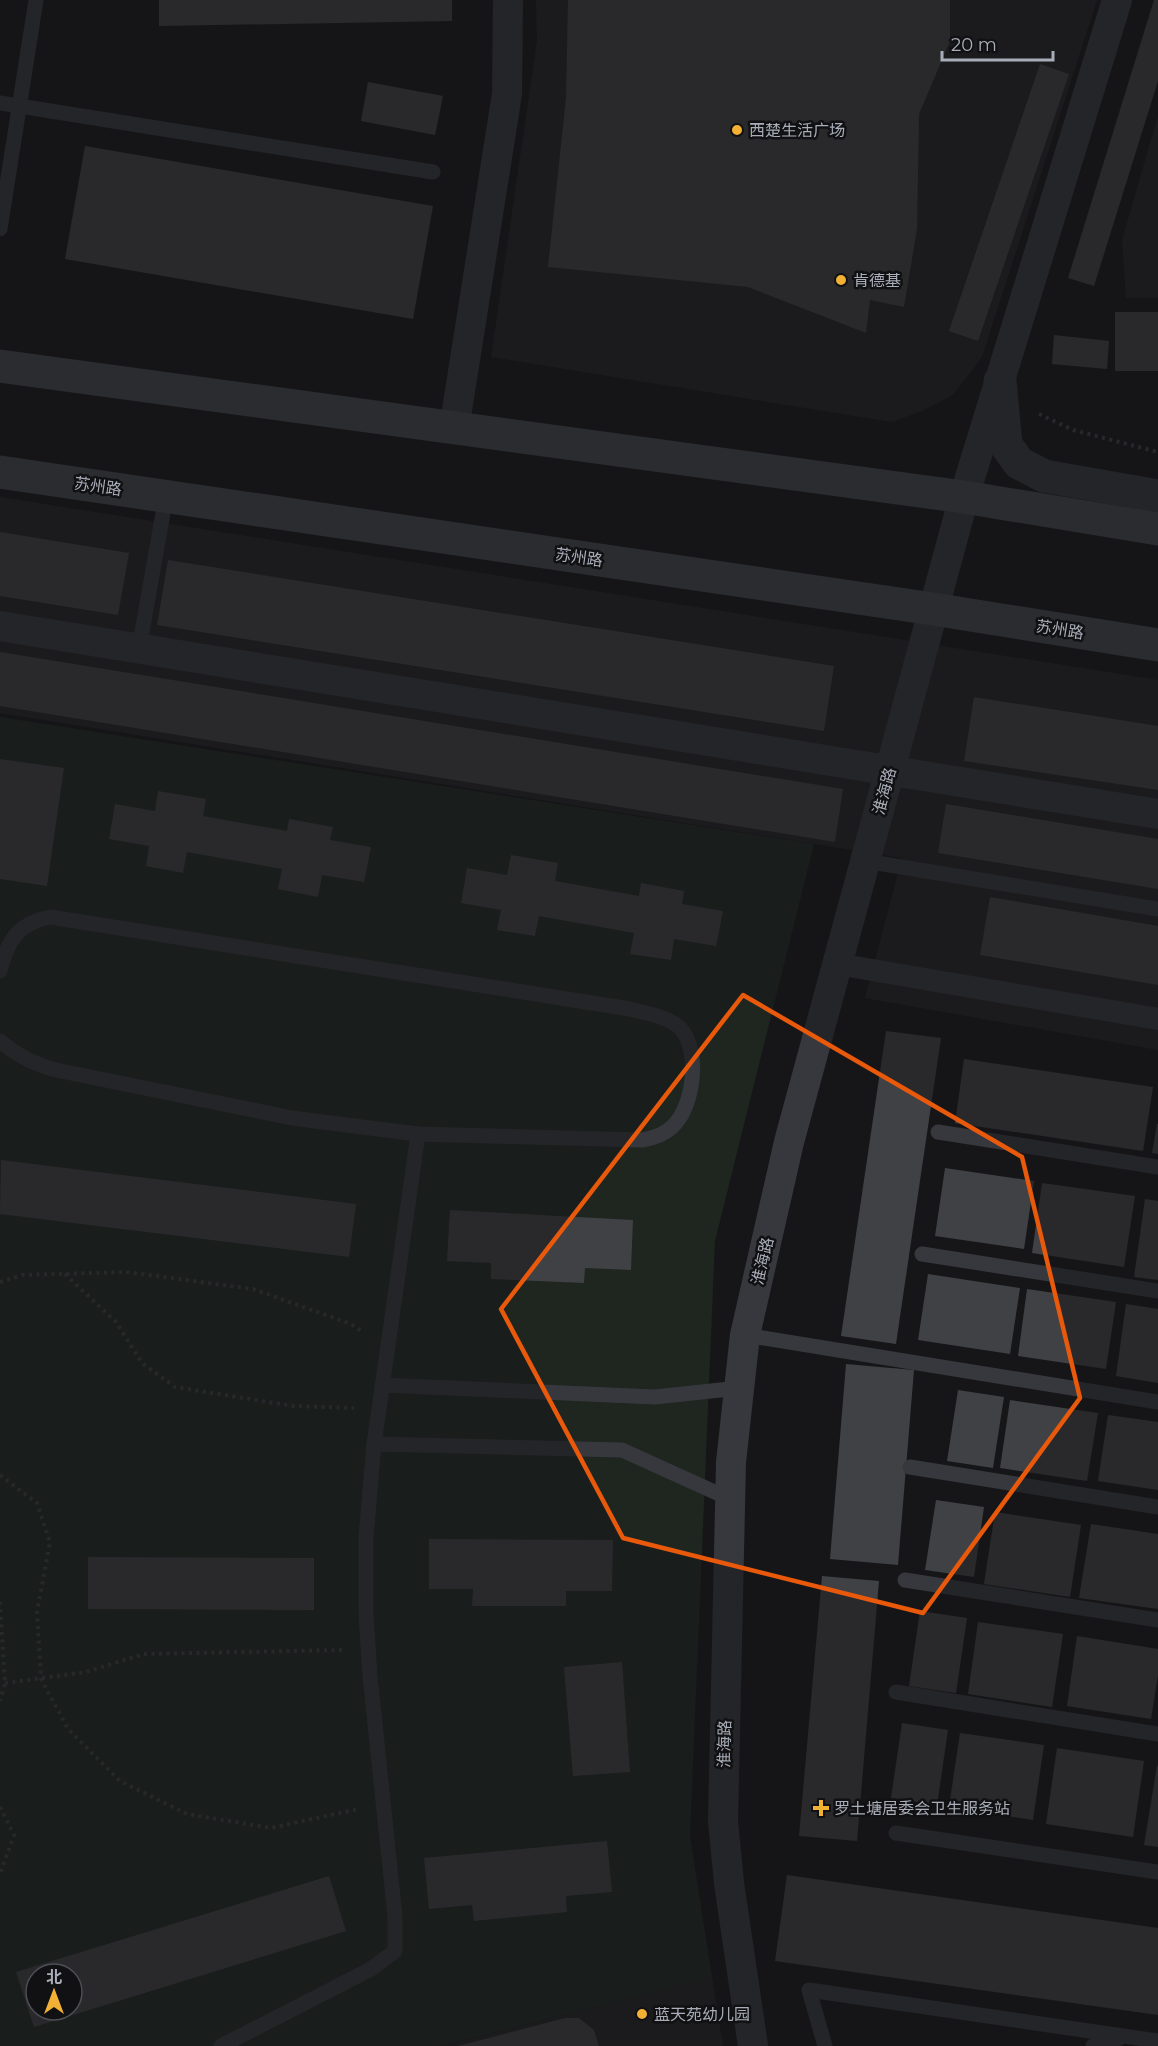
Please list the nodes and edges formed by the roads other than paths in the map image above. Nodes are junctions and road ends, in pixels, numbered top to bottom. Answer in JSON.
{"nodes":[{"id":1,"x":36,"y":0,"type":"edge"},
{"id":2,"x":508,"y":0,"type":"edge"},
{"id":3,"x":1117,"y":0,"type":"edge"},
{"id":4,"x":0,"y":103,"type":"edge"},
{"id":5,"x":20,"y":106,"type":"junction"},
{"id":6,"x":433,"y":172,"type":"dead end"},
{"id":7,"x":0,"y":229,"type":"edge"},
{"id":8,"x":0,"y":366,"type":"edge"},
{"id":9,"x":1000,"y":381,"type":"junction"},
{"id":10,"x":454,"y":429,"type":"junction"},
{"id":11,"x":0,"y":472,"type":"edge"},
{"id":12,"x":166,"y":496,"type":"junction"},
{"id":13,"x":1158,"y":496,"type":"edge"},
{"id":14,"x":964,"y":497,"type":"junction"},
{"id":15,"x":1158,"y":529,"type":"edge"},
{"id":16,"x":933,"y":609,"type":"junction"},
{"id":17,"x":0,"y":626,"type":"edge"},
{"id":18,"x":1158,"y":645,"type":"edge"},
{"id":19,"x":139,"y":649,"type":"junction"},
{"id":20,"x":890,"y":770,"type":"junction"},
{"id":21,"x":1158,"y":814,"type":"edge"},
{"id":22,"x":865,"y":861,"type":"junction"},
{"id":23,"x":1158,"y":909,"type":"edge"},
{"id":24,"x":837,"y":964,"type":"junction"},
{"id":25,"x":0,"y":971,"type":"edge"},
{"id":26,"x":1158,"y":1019,"type":"edge"},
{"id":27,"x":0,"y":1041,"type":"edge"},
{"id":28,"x":938,"y":1132,"type":"dead end"},
{"id":29,"x":418,"y":1134,"type":"junction"},
{"id":30,"x":1158,"y":1167,"type":"edge"},
{"id":31,"x":922,"y":1254,"type":"dead end"},
{"id":32,"x":1158,"y":1291,"type":"edge"},
{"id":33,"x":745,"y":1335,"type":"junction"},
{"id":34,"x":382,"y":1385,"type":"junction"},
{"id":35,"x":739,"y":1388,"type":"junction"},
{"id":36,"x":1158,"y":1402,"type":"edge"},
{"id":37,"x":374,"y":1444,"type":"junction"},
{"id":38,"x":910,"y":1467,"type":"dead end"},
{"id":39,"x":730,"y":1499,"type":"junction"},
{"id":40,"x":1158,"y":1507,"type":"edge"},
{"id":41,"x":905,"y":1580,"type":"dead end"},
{"id":42,"x":1158,"y":1620,"type":"edge"},
{"id":43,"x":896,"y":1692,"type":"dead end"},
{"id":44,"x":1158,"y":1734,"type":"edge"},
{"id":45,"x":896,"y":1833,"type":"dead end"},
{"id":46,"x":1158,"y":1872,"type":"edge"},
{"id":47,"x":1158,"y":2041,"type":"edge"},
{"id":48,"x":1125,"y":2042,"type":"edge"},
{"id":49,"x":221,"y":2046,"type":"edge"},
{"id":50,"x":753,"y":2046,"type":"edge"},
{"id":51,"x":825,"y":2046,"type":"edge"},
{"id":52,"x":1093,"y":2046,"type":"edge"}],
"edges":[{"from":1,"to":5,"type":"lane"},
{"from":2,"to":10,"type":"street"},
{"from":3,"to":9,"type":"street","name":"淮海路"},
{"from":4,"to":5,"type":"lane"},
{"from":5,"to":6,"type":"lane"},
{"from":5,"to":7,"type":"lane"},
{"from":8,"to":10,"type":"main road"},
{"from":9,"to":13,"type":"street"},
{"from":9,"to":14,"type":"street","name":"淮海路"},
{"from":10,"to":14,"type":"main road"},
{"from":11,"to":12,"type":"main road","name":"苏州路"},
{"from":12,"to":16,"type":"main road","name":"苏州路"},
{"from":12,"to":19,"type":"lane"},
{"from":14,"to":15,"type":"main road"},
{"from":14,"to":16,"type":"street","name":"淮海路"},
{"from":16,"to":18,"type":"main road","name":"苏州路"},
{"from":16,"to":20,"type":"street","name":"淮海路"},
{"from":17,"to":19,"type":"street"},
{"from":19,"to":20,"type":"street"},
{"from":20,"to":21,"type":"street"},
{"from":20,"to":22,"type":"street","name":"淮海路"},
{"from":22,"to":23,"type":"lane"},
{"from":22,"to":24,"type":"street","name":"淮海路"},
{"from":24,"to":26,"type":"street"},
{"from":24,"to":33,"type":"street","name":"淮海路"},
{"from":25,"to":29,"type":"lane"},
{"from":27,"to":29,"type":"lane"},
{"from":28,"to":30,"type":"lane"},
{"from":29,"to":34,"type":"lane"},
{"from":31,"to":32,"type":"lane"},
{"from":33,"to":35,"type":"street","name":"淮海路"},
{"from":33,"to":36,"type":"lane"},
{"from":34,"to":35,"type":"lane"},
{"from":34,"to":37,"type":"lane"},
{"from":35,"to":39,"type":"street","name":"淮海路"},
{"from":37,"to":39,"type":"lane"},
{"from":37,"to":49,"type":"lane"},
{"from":38,"to":40,"type":"lane"},
{"from":39,"to":50,"type":"street","name":"淮海路"},
{"from":41,"to":42,"type":"lane"},
{"from":43,"to":44,"type":"lane"},
{"from":45,"to":46,"type":"lane"},
{"from":47,"to":48,"type":"lane"},
{"from":48,"to":51,"type":"lane"},
{"from":48,"to":52,"type":"lane"}]}
